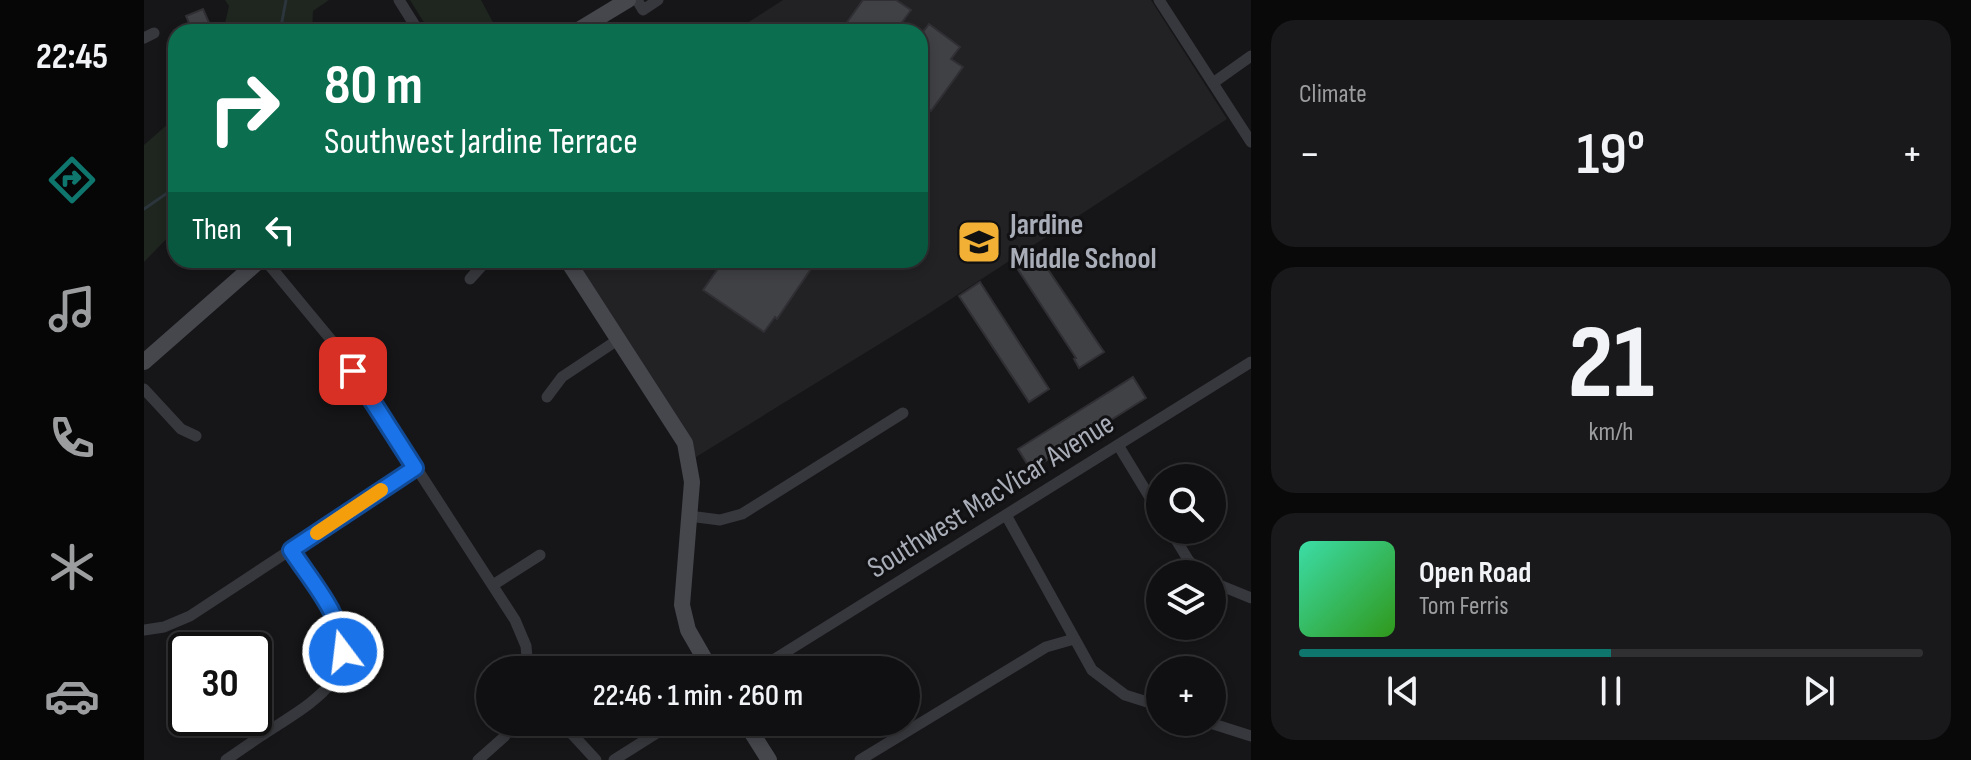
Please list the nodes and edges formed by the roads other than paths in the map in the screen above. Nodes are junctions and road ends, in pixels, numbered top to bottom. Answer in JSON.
{"nodes":[{"id":1,"x":399,"y":0,"type":"edge"},
{"id":2,"x":628,"y":0,"type":"edge"},
{"id":3,"x":637,"y":0,"type":"edge"},
{"id":4,"x":658,"y":0,"type":"edge"},
{"id":5,"x":1159,"y":0,"type":"edge"},
{"id":6,"x":414,"y":24,"type":"edge"},
{"id":7,"x":588,"y":24,"type":"edge"},
{"id":8,"x":1251,"y":56,"type":"edge"},
{"id":9,"x":1213,"y":83,"type":"junction"},
{"id":10,"x":1251,"y":142,"type":"edge"},
{"id":11,"x":254,"y":268,"type":"edge"},
{"id":12,"x":270,"y":268,"type":"edge"},
{"id":13,"x":480,"y":268,"type":"edge"},
{"id":14,"x":572,"y":268,"type":"edge"},
{"id":15,"x":470,"y":279,"type":"dead end"},
{"id":16,"x":619,"y":339,"type":"junction"},
{"id":17,"x":144,"y":362,"type":"edge"},
{"id":18,"x":1251,"y":362,"type":"edge"},
{"id":19,"x":144,"y":389,"type":"edge"},
{"id":20,"x":547,"y":397,"type":"dead end"},
{"id":21,"x":903,"y":413,"type":"dead end"},
{"id":22,"x":196,"y":436,"type":"dead end"},
{"id":23,"x":1118,"y":445,"type":"junction"},
{"id":24,"x":415,"y":468,"type":"junction"},
{"id":25,"x":1146,"y":491,"type":"edge"},
{"id":26,"x":1006,"y":515,"type":"junction"},
{"id":27,"x":689,"y":516,"type":"junction"},
{"id":28,"x":291,"y":550,"type":"junction"},
{"id":29,"x":540,"y":555,"type":"dead end"},
{"id":30,"x":493,"y":585,"type":"junction"},
{"id":31,"x":1226,"y":588,"type":"edge"},
{"id":32,"x":1251,"y":598,"type":"edge"},
{"id":33,"x":144,"y":630,"type":"edge"},
{"id":34,"x":1074,"y":639,"type":"junction"},
{"id":35,"x":525,"y":656,"type":"edge"},
{"id":36,"x":702,"y":656,"type":"edge"},
{"id":37,"x":779,"y":656,"type":"edge"},
{"id":38,"x":1146,"y":702,"type":"edge"},
{"id":39,"x":1226,"y":728,"type":"edge"},
{"id":40,"x":501,"y":736,"type":"edge"},
{"id":41,"x":574,"y":736,"type":"edge"},
{"id":42,"x":652,"y":736,"type":"edge"},
{"id":43,"x":754,"y":736,"type":"edge"},
{"id":44,"x":1251,"y":736,"type":"edge"},
{"id":45,"x":226,"y":760,"type":"edge"},
{"id":46,"x":478,"y":760,"type":"edge"},
{"id":47,"x":596,"y":760,"type":"edge"},
{"id":48,"x":614,"y":760,"type":"edge"},
{"id":49,"x":769,"y":760,"type":"edge"},
{"id":50,"x":860,"y":760,"type":"edge"}],
"edges":[{"from":1,"to":6,"type":"street"},
{"from":2,"to":7,"type":"street"},
{"from":3,"to":4,"type":"street"},
{"from":5,"to":9,"type":"street"},
{"from":8,"to":9,"type":"street"},
{"from":9,"to":10,"type":"street"},
{"from":11,"to":17,"type":"street"},
{"from":12,"to":24,"type":"street"},
{"from":13,"to":15,"type":"street"},
{"from":14,"to":16,"type":"street"},
{"from":16,"to":20,"type":"street"},
{"from":16,"to":27,"type":"street"},
{"from":18,"to":23,"type":"street","name":"Southwest MacVicar Avenue"},
{"from":19,"to":22,"type":"street"},
{"from":21,"to":27,"type":"street"},
{"from":23,"to":25,"type":"street"},
{"from":23,"to":26,"type":"street","name":"Southwest MacVicar Avenue"},
{"from":24,"to":28,"type":"street"},
{"from":24,"to":30,"type":"street"},
{"from":26,"to":34,"type":"street"},
{"from":26,"to":37,"type":"street","name":"Southwest MacVicar Avenue"},
{"from":27,"to":36,"type":"street"},
{"from":28,"to":33,"type":"street"},
{"from":28,"to":45,"type":"street"},
{"from":29,"to":30,"type":"street"},
{"from":30,"to":35,"type":"street"},
{"from":31,"to":32,"type":"street"},
{"from":34,"to":38,"type":"street"},
{"from":34,"to":50,"type":"street"},
{"from":39,"to":44,"type":"street"},
{"from":40,"to":46,"type":"street"},
{"from":41,"to":47,"type":"street"},
{"from":42,"to":48,"type":"street"},
{"from":43,"to":49,"type":"street"}]}
